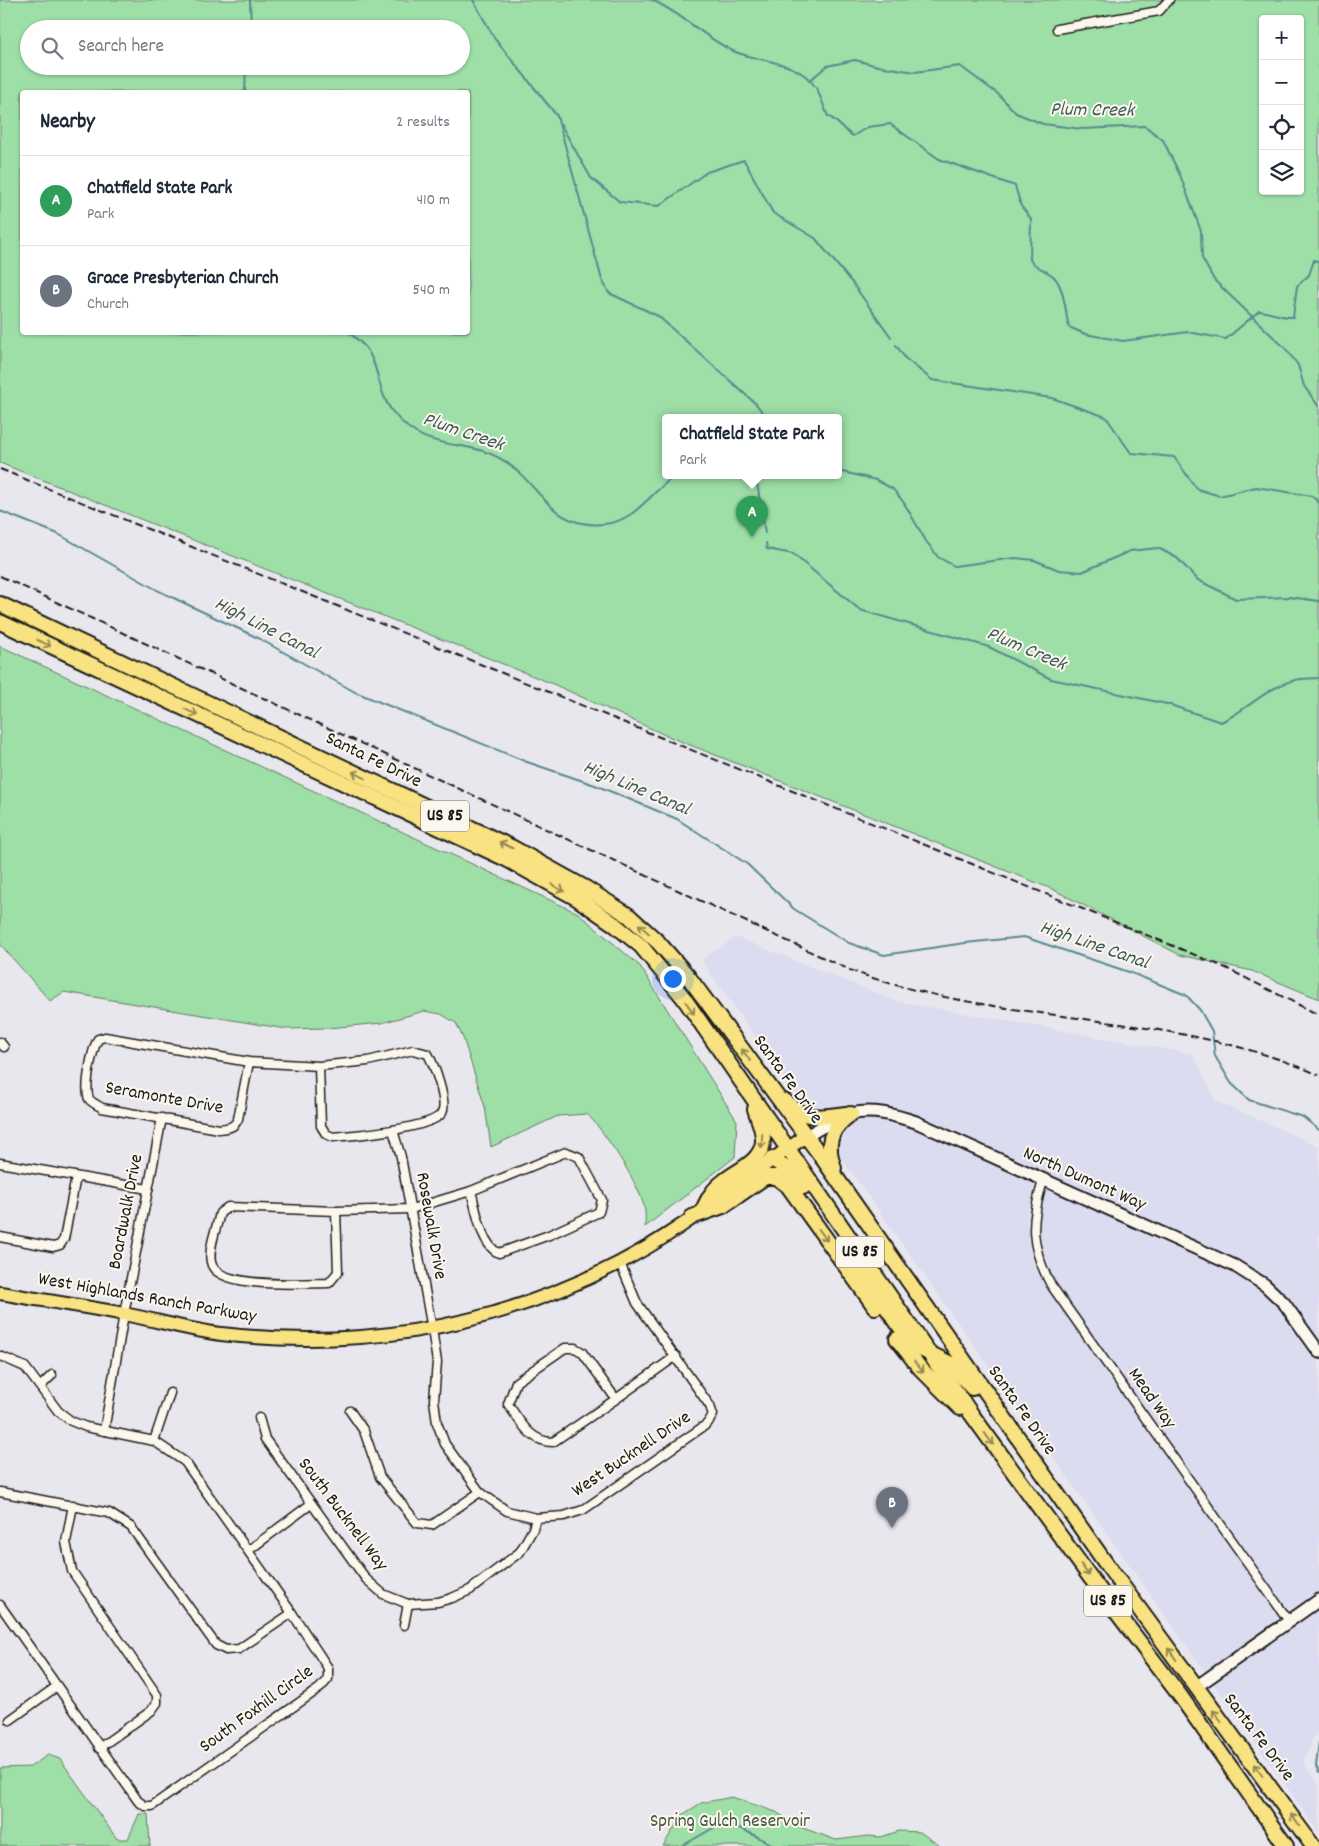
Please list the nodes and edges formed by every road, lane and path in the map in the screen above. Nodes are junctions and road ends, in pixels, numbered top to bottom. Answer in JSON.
{"nodes":[{"id":1,"x":1169,"y":0,"type":"edge"},
{"id":2,"x":1057,"y":29,"type":"dead end"},
{"id":3,"x":0,"y":604,"type":"edge"},
{"id":4,"x":0,"y":622,"type":"edge"},
{"id":5,"x":249,"y":1062,"type":"junction"},
{"id":6,"x":319,"y":1066,"type":"junction"},
{"id":7,"x":764,"y":1080,"type":"junction"},
{"id":8,"x":750,"y":1094,"type":"junction"},
{"id":9,"x":850,"y":1113,"type":"junction"},
{"id":10,"x":162,"y":1118,"type":"junction"},
{"id":11,"x":393,"y":1130,"type":"junction"},
{"id":12,"x":806,"y":1137,"type":"junction"},
{"id":13,"x":787,"y":1149,"type":"junction"},
{"id":14,"x":772,"y":1159,"type":"junction"},
{"id":15,"x":0,"y":1164,"type":"edge"},
{"id":16,"x":76,"y":1177,"type":"junction"},
{"id":17,"x":1043,"y":1181,"type":"junction"},
{"id":18,"x":842,"y":1187,"type":"junction"},
{"id":19,"x":148,"y":1189,"type":"junction"},
{"id":20,"x":471,"y":1190,"type":"junction"},
{"id":21,"x":411,"y":1210,"type":"junction"},
{"id":22,"x":336,"y":1211,"type":"junction"},
{"id":23,"x":697,"y":1213,"type":"junction"},
{"id":24,"x":0,"y":1237,"type":"edge"},
{"id":25,"x":620,"y":1263,"type":"junction"},
{"id":26,"x":0,"y":1293,"type":"edge"},
{"id":27,"x":124,"y":1314,"type":"junction"},
{"id":28,"x":432,"y":1329,"type":"junction"},
{"id":29,"x":1319,"y":1352,"type":"edge"},
{"id":30,"x":932,"y":1355,"type":"junction"},
{"id":31,"x":0,"y":1356,"type":"edge"},
{"id":32,"x":676,"y":1356,"type":"junction"},
{"id":33,"x":52,"y":1375,"type":"dead end"},
{"id":34,"x":41,"y":1386,"type":"junction"},
{"id":35,"x":170,"y":1393,"type":"dead end"},
{"id":36,"x":616,"y":1399,"type":"junction"},
{"id":37,"x":350,"y":1411,"type":"dead end"},
{"id":38,"x":972,"y":1415,"type":"junction"},
{"id":39,"x":259,"y":1418,"type":"dead end"},
{"id":40,"x":104,"y":1431,"type":"junction"},
{"id":41,"x":154,"y":1441,"type":"junction"},
{"id":42,"x":0,"y":1492,"type":"edge"},
{"id":43,"x":480,"y":1492,"type":"junction"},
{"id":44,"x":312,"y":1504,"type":"junction"},
{"id":45,"x":73,"y":1505,"type":"junction"},
{"id":46,"x":536,"y":1518,"type":"junction"},
{"id":47,"x":249,"y":1550,"type":"junction"},
{"id":48,"x":1120,"y":1583,"type":"junction"},
{"id":49,"x":1319,"y":1600,"type":"edge"},
{"id":50,"x":408,"y":1604,"type":"junction"},
{"id":51,"x":0,"y":1605,"type":"edge"},
{"id":52,"x":292,"y":1614,"type":"junction"},
{"id":53,"x":1289,"y":1621,"type":"junction"},
{"id":54,"x":404,"y":1625,"type":"dead end"},
{"id":55,"x":1154,"y":1662,"type":"junction"},
{"id":56,"x":1196,"y":1686,"type":"junction"},
{"id":57,"x":56,"y":1687,"type":"junction"},
{"id":58,"x":10,"y":1720,"type":"dead end"},
{"id":59,"x":99,"y":1748,"type":"junction"},
{"id":60,"x":1286,"y":1846,"type":"edge"},
{"id":61,"x":1297,"y":1846,"type":"edge"},
{"id":62,"x":1313,"y":1846,"type":"edge"}],
"edges":[{"from":1,"to":2,"type":"street"},
{"from":7,"to":3,"type":"highway","name":"Santa Fe Drive","number":"US 85","one_way":true},
{"from":4,"to":8,"type":"highway","name":"Santa Fe Drive","number":"US 85","one_way":true},
{"from":5,"to":6,"type":"street","name":"Seramonte Drive"},
{"from":5,"to":10,"type":"street","name":"Seramonte Drive"},
{"from":5,"to":10,"type":"street","name":"Seramonte Drive"},
{"from":6,"to":11,"type":"street","name":"Seramonte Drive"},
{"from":6,"to":11,"type":"street","name":"Seramonte Drive"},
{"from":7,"to":9,"type":"highway"},
{"from":7,"to":12,"type":"highway","name":"Santa Fe Drive","number":"US 85"},
{"from":8,"to":13,"type":"highway","name":"Santa Fe Drive","number":"US 85"},
{"from":8,"to":23,"type":"highway","one_way":true},
{"from":9,"to":12,"type":"street","name":"North Dumont Way"},
{"from":9,"to":17,"type":"street","name":"North Dumont Way"},
{"from":9,"to":18,"type":"highway"},
{"from":10,"to":19,"type":"street","name":"Boardwalk Drive"},
{"from":11,"to":21,"type":"street","name":"Rosewalk Drive"},
{"from":12,"to":13,"type":"main road","name":"West Highlands Ranch Parkway"},
{"from":12,"to":18,"type":"highway","name":"Santa Fe Drive","number":"US 85"},
{"from":13,"to":14,"type":"main road","name":"West Highlands Ranch Parkway"},
{"from":13,"to":30,"type":"highway","name":"Santa Fe Drive","number":"US 85"},
{"from":14,"to":23,"type":"main road","name":"West Highlands Ranch Parkway"},
{"from":14,"to":30,"type":"highway"},
{"from":15,"to":16,"type":"street"},
{"from":16,"to":19,"type":"street"},
{"from":16,"to":24,"type":"street"},
{"from":17,"to":29,"type":"street","name":"North Dumont Way"},
{"from":17,"to":53,"type":"street","name":"Mead Way"},
{"from":18,"to":48,"type":"highway","name":"Santa Fe Drive","number":"US 85"},
{"from":19,"to":27,"type":"street","name":"Boardwalk Drive"},
{"from":20,"to":20,"type":"street"},
{"from":20,"to":21,"type":"street"},
{"from":21,"to":22,"type":"street"},
{"from":21,"to":28,"type":"street","name":"Rosewalk Drive"},
{"from":22,"to":22,"type":"street"},
{"from":23,"to":25,"type":"main road","name":"West Highlands Ranch Parkway"},
{"from":23,"to":38,"type":"highway","one_way":true},
{"from":25,"to":28,"type":"main road","name":"West Highlands Ranch Parkway"},
{"from":25,"to":32,"type":"street","name":"West Bucknell Drive"},
{"from":26,"to":27,"type":"main road","name":"West Highlands Ranch Parkway"},
{"from":27,"to":28,"type":"main road","name":"West Highlands Ranch Parkway"},
{"from":27,"to":40,"type":"street","name":"Boardwalk Drive"},
{"from":28,"to":43,"type":"street","name":"West Bucknell Drive"},
{"from":30,"to":38,"type":"highway","name":"Santa Fe Drive","number":"US 85"},
{"from":30,"to":48,"type":"highway"},
{"from":31,"to":34,"type":"street","name":"South Foxhill Circle"},
{"from":32,"to":36,"type":"street"},
{"from":32,"to":46,"type":"street","name":"West Bucknell Drive"},
{"from":33,"to":34,"type":"street"},
{"from":34,"to":40,"type":"street","name":"South Foxhill Circle"},
{"from":35,"to":41,"type":"street"},
{"from":36,"to":36,"type":"street"},
{"from":37,"to":43,"type":"street"},
{"from":38,"to":55,"type":"highway","name":"Santa Fe Drive","number":"US 85","one_way":true},
{"from":39,"to":44,"type":"street","name":"South Bucknell Way"},
{"from":40,"to":41,"type":"street","name":"South Foxhill Circle"},
{"from":41,"to":47,"type":"street","name":"South Foxhill Circle"},
{"from":42,"to":45,"type":"street"},
{"from":43,"to":46,"type":"street","name":"West Bucknell Drive"},
{"from":44,"to":47,"type":"street"},
{"from":44,"to":50,"type":"street","name":"South Bucknell Way"},
{"from":45,"to":52,"type":"street"},
{"from":45,"to":59,"type":"street"},
{"from":46,"to":50,"type":"street","name":"South Bucknell Way"},
{"from":47,"to":52,"type":"street","name":"South Foxhill Circle"},
{"from":56,"to":48,"type":"highway","name":"Santa Fe Drive","number":"US 85","one_way":true},
{"from":49,"to":53,"type":"street"},
{"from":50,"to":54,"type":"street"},
{"from":51,"to":57,"type":"street","name":"South Foxhill Circle"},
{"from":52,"to":59,"type":"street","name":"South Foxhill Circle"},
{"from":53,"to":56,"type":"street"},
{"from":55,"to":60,"type":"highway","name":"Santa Fe Drive","number":"US 85"},
{"from":55,"to":61,"type":"highway"},
{"from":62,"to":56,"type":"highway","name":"Santa Fe Drive","number":"US 85","one_way":true},
{"from":57,"to":58,"type":"street"},
{"from":57,"to":59,"type":"street","name":"South Foxhill Circle"}]}
